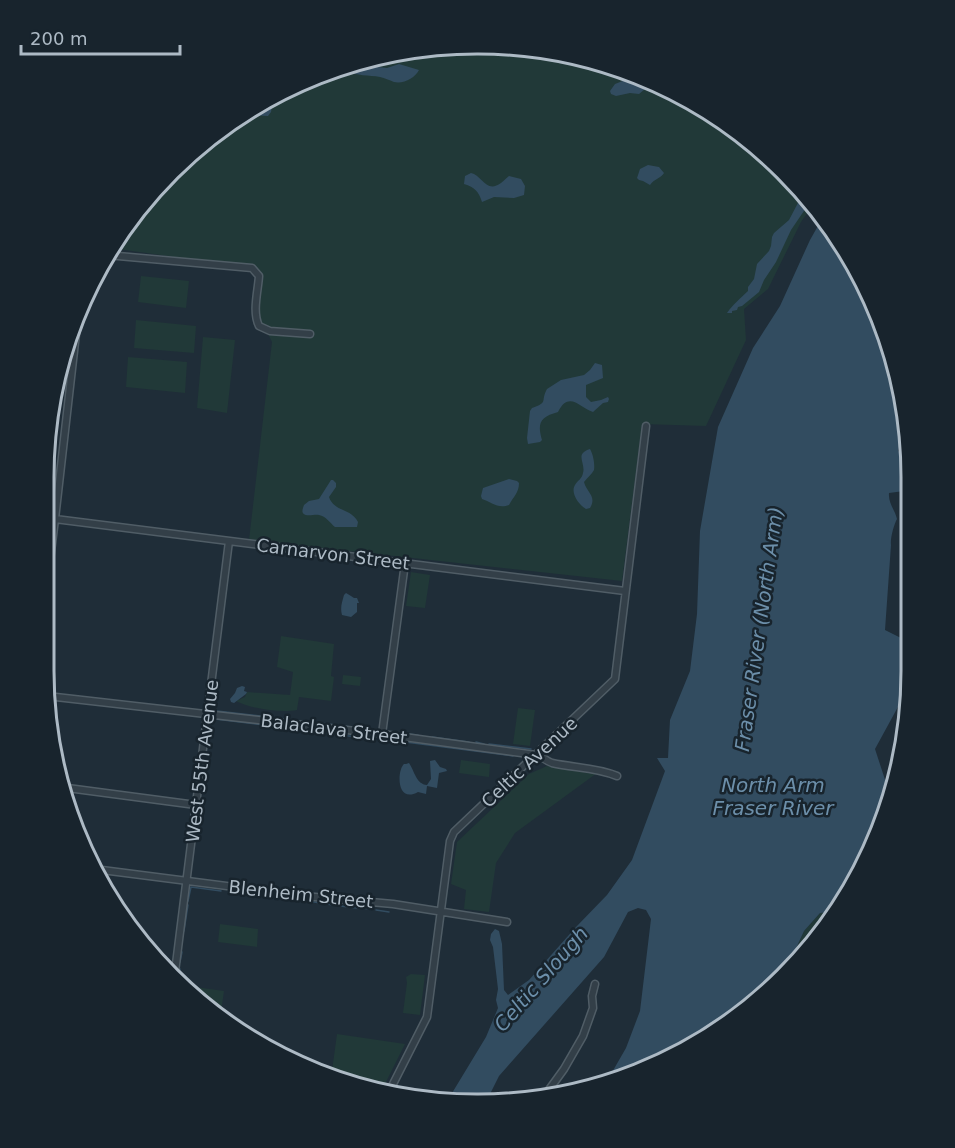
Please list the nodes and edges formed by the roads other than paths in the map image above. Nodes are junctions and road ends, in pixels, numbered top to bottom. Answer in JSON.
{"nodes":[{"id":1,"x":117,"y":256,"type":"edge"},
{"id":2,"x":310,"y":334,"type":"dead end"},
{"id":3,"x":75,"y":345,"type":"edge"},
{"id":4,"x":646,"y":426,"type":"dead end"},
{"id":5,"x":54,"y":517,"type":"edge"},
{"id":6,"x":56,"y":519,"type":"junction"},
{"id":7,"x":54,"y":534,"type":"edge"},
{"id":8,"x":229,"y":541,"type":"junction"},
{"id":9,"x":405,"y":563,"type":"junction"},
{"id":10,"x":625,"y":591,"type":"junction"},
{"id":11,"x":55,"y":697,"type":"edge"},
{"id":12,"x":208,"y":714,"type":"junction"},
{"id":13,"x":382,"y":734,"type":"junction"},
{"id":14,"x":536,"y":755,"type":"junction"},
{"id":15,"x":617,"y":776,"type":"dead end"},
{"id":16,"x":70,"y":788,"type":"edge"},
{"id":17,"x":196,"y":805,"type":"junction"},
{"id":18,"x":105,"y":870,"type":"edge"},
{"id":19,"x":187,"y":881,"type":"junction"},
{"id":20,"x":441,"y":911,"type":"junction"},
{"id":21,"x":507,"y":922,"type":"dead end"},
{"id":22,"x":176,"y":968,"type":"edge"},
{"id":23,"x":595,"y":984,"type":"dead end"},
{"id":24,"x":392,"y":1085,"type":"edge"},
{"id":25,"x":551,"y":1087,"type":"edge"}],
"edges":[{"from":1,"to":2,"type":"street"},
{"from":3,"to":6,"type":"street"},
{"from":4,"to":10,"type":"street","name":"Celtic Avenue"},
{"from":5,"to":6,"type":"street","name":"Carnarvon Street"},
{"from":6,"to":7,"type":"street"},
{"from":6,"to":8,"type":"street","name":"Carnarvon Street"},
{"from":8,"to":9,"type":"street","name":"Carnarvon Street"},
{"from":8,"to":12,"type":"street","name":"West 55th Avenue"},
{"from":9,"to":10,"type":"street","name":"Carnarvon Street"},
{"from":9,"to":13,"type":"street"},
{"from":10,"to":14,"type":"street","name":"Celtic Avenue"},
{"from":11,"to":12,"type":"street","name":"Balaclava Street"},
{"from":12,"to":13,"type":"street","name":"Balaclava Street"},
{"from":12,"to":17,"type":"street","name":"West 55th Avenue"},
{"from":13,"to":14,"type":"street","name":"Balaclava Street"},
{"from":14,"to":15,"type":"street","name":"Balaclava Street"},
{"from":14,"to":20,"type":"street","name":"Celtic Avenue"},
{"from":16,"to":17,"type":"street"},
{"from":17,"to":19,"type":"street","name":"West 55th Avenue"},
{"from":18,"to":19,"type":"street","name":"Blenheim Street"},
{"from":19,"to":20,"type":"street","name":"Blenheim Street"},
{"from":19,"to":22,"type":"street","name":"West 55th Avenue"},
{"from":20,"to":21,"type":"street","name":"Blenheim Street"},
{"from":20,"to":24,"type":"street","name":"Celtic Avenue"},
{"from":23,"to":25,"type":"street"}]}
